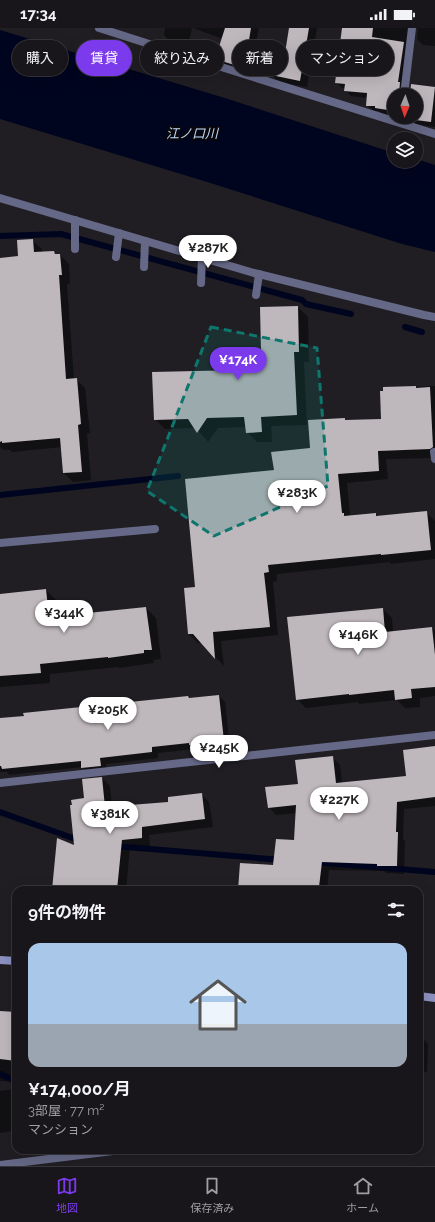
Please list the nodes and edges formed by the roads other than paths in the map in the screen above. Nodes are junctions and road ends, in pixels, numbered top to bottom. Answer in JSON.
{"nodes":[{"id":1,"x":99,"y":28,"type":"edge"},
{"id":2,"x":412,"y":28,"type":"edge"},
{"id":3,"x":405,"y":88,"type":"edge"},
{"id":4,"x":387,"y":116,"type":"edge"},
{"id":5,"x":411,"y":124,"type":"edge"},
{"id":6,"x":435,"y":134,"type":"edge"},
{"id":7,"x":0,"y":198,"type":"edge"},
{"id":8,"x":75,"y":220,"type":"junction"},
{"id":9,"x":119,"y":233,"type":"junction"},
{"id":10,"x":145,"y":241,"type":"junction"},
{"id":11,"x":75,"y":249,"type":"dead end"},
{"id":12,"x":116,"y":257,"type":"dead end"},
{"id":13,"x":202,"y":257,"type":"junction"},
{"id":14,"x":144,"y":267,"type":"dead end"},
{"id":15,"x":259,"y":274,"type":"junction"},
{"id":16,"x":201,"y":283,"type":"dead end"},
{"id":17,"x":256,"y":295,"type":"dead end"},
{"id":18,"x":435,"y":317,"type":"edge"},
{"id":19,"x":155,"y":528,"type":"dead end"},
{"id":20,"x":0,"y":543,"type":"edge"},
{"id":21,"x":435,"y":735,"type":"edge"},
{"id":22,"x":0,"y":783,"type":"edge"},
{"id":23,"x":0,"y":960,"type":"edge"},
{"id":24,"x":12,"y":961,"type":"edge"},
{"id":25,"x":423,"y":996,"type":"edge"},
{"id":26,"x":435,"y":998,"type":"edge"},
{"id":27,"x":91,"y":1154,"type":"edge"},
{"id":28,"x":0,"y":1165,"type":"edge"},
{"id":29,"x":9,"y":1165,"type":"edge"}],
"edges":[{"from":1,"to":4,"type":"street"},
{"from":2,"to":3,"type":"street"},
{"from":5,"to":6,"type":"street"},
{"from":7,"to":8,"type":"street"},
{"from":8,"to":9,"type":"street"},
{"from":8,"to":11,"type":"street"},
{"from":9,"to":10,"type":"street"},
{"from":9,"to":12,"type":"street"},
{"from":10,"to":13,"type":"street"},
{"from":10,"to":14,"type":"street"},
{"from":13,"to":15,"type":"street"},
{"from":13,"to":16,"type":"street"},
{"from":15,"to":17,"type":"street"},
{"from":15,"to":18,"type":"street"},
{"from":19,"to":20,"type":"street"},
{"from":21,"to":22,"type":"street"},
{"from":23,"to":24,"type":"main road"},
{"from":25,"to":26,"type":"main road"},
{"from":27,"to":29,"type":"street"},
{"from":28,"to":29,"type":"street"}]}
